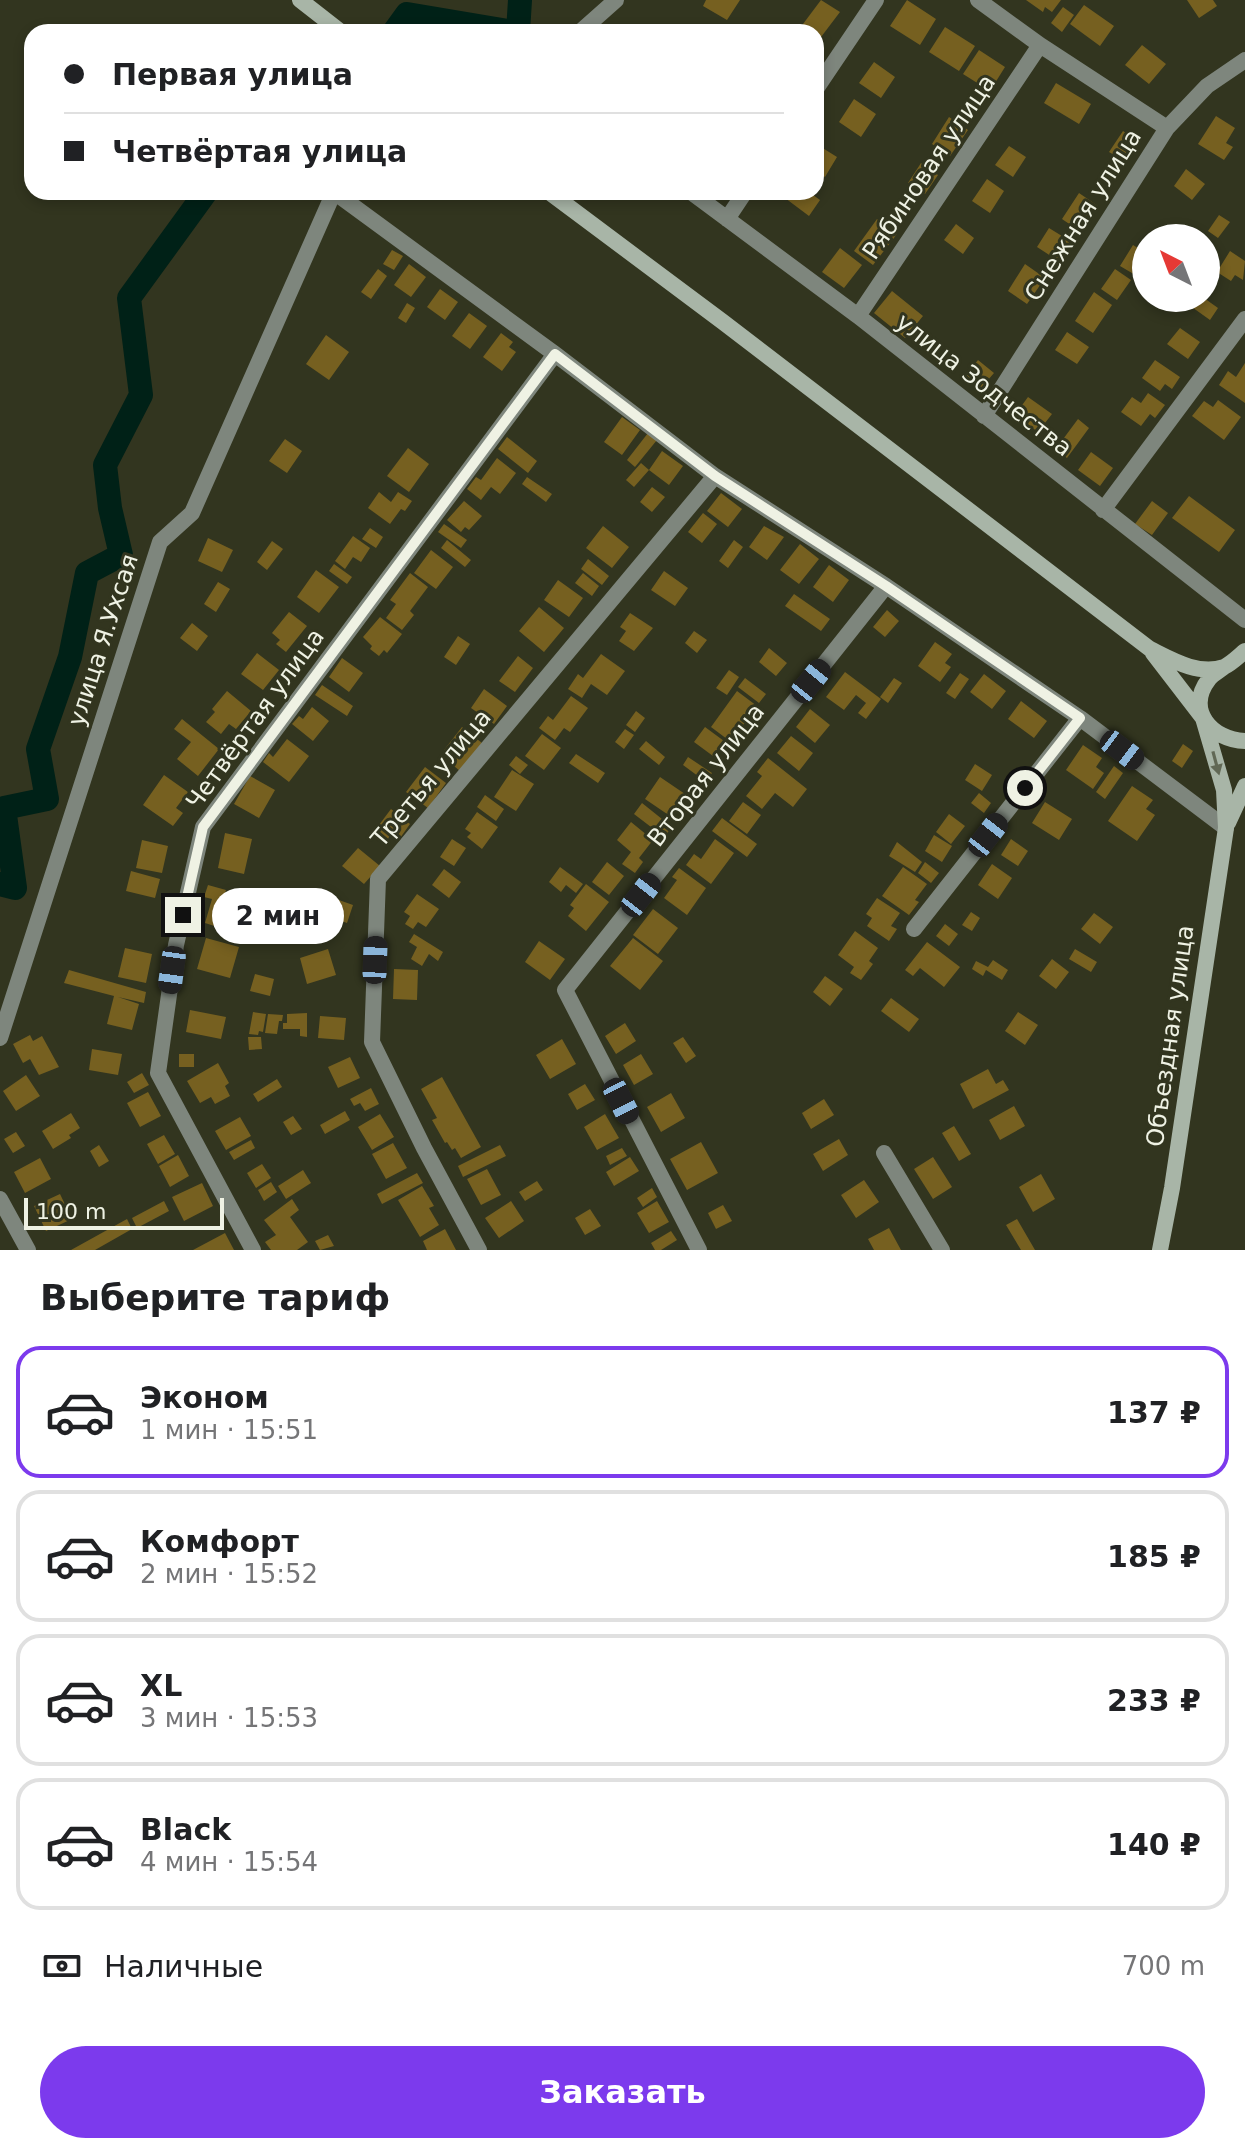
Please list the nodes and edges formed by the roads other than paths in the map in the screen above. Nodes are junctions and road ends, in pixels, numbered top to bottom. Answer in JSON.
{"nodes":[{"id":1,"x":300,"y":0,"type":"edge"},
{"id":2,"x":616,"y":0,"type":"edge"},
{"id":3,"x":876,"y":0,"type":"edge"},
{"id":4,"x":978,"y":0,"type":"edge"},
{"id":5,"x":331,"y":24,"type":"edge"},
{"id":6,"x":589,"y":24,"type":"edge"},
{"id":7,"x":1040,"y":45,"type":"junction"},
{"id":8,"x":1245,"y":60,"type":"edge"},
{"id":9,"x":824,"y":77,"type":"edge"},
{"id":10,"x":1167,"y":128,"type":"junction"},
{"id":11,"x":330,"y":200,"type":"edge"},
{"id":12,"x":345,"y":200,"type":"edge"},
{"id":13,"x":560,"y":200,"type":"edge"},
{"id":14,"x":702,"y":200,"type":"edge"},
{"id":15,"x":740,"y":200,"type":"edge"},
{"id":16,"x":727,"y":219,"type":"junction"},
{"id":17,"x":858,"y":316,"type":"junction"},
{"id":18,"x":1245,"y":319,"type":"edge"},
{"id":19,"x":555,"y":354,"type":"junction"},
{"id":20,"x":984,"y":416,"type":"junction"},
{"id":21,"x":715,"y":476,"type":"junction"},
{"id":22,"x":1103,"y":510,"type":"junction"},
{"id":23,"x":886,"y":586,"type":"junction"},
{"id":24,"x":1245,"y":620,"type":"edge"},
{"id":25,"x":1150,"y":649,"type":"junction"},
{"id":26,"x":1245,"y":651,"type":"edge"},
{"id":27,"x":1245,"y":665,"type":"edge"},
{"id":28,"x":1225,"y":667,"type":"junction"},
{"id":29,"x":1080,"y":718,"type":"junction"},
{"id":30,"x":1203,"y":718,"type":"junction"},
{"id":31,"x":1245,"y":741,"type":"edge"},
{"id":32,"x":1245,"y":786,"type":"edge"},
{"id":33,"x":1226,"y":828,"type":"junction"},
{"id":34,"x":914,"y":929,"type":"dead end"},
{"id":35,"x":0,"y":1038,"type":"edge"},
{"id":36,"x":884,"y":1153,"type":"dead end"},
{"id":37,"x":0,"y":1199,"type":"edge"},
{"id":38,"x":28,"y":1250,"type":"edge"},
{"id":39,"x":253,"y":1250,"type":"edge"},
{"id":40,"x":479,"y":1250,"type":"edge"},
{"id":41,"x":699,"y":1250,"type":"edge"},
{"id":42,"x":942,"y":1250,"type":"edge"},
{"id":43,"x":1160,"y":1250,"type":"edge"}],
"edges":[{"from":1,"to":5,"type":"main road"},
{"from":2,"to":6,"type":"street"},
{"from":3,"to":9,"type":"street"},
{"from":4,"to":7,"type":"street"},
{"from":7,"to":10,"type":"street"},
{"from":7,"to":17,"type":"street","name":"Рябиновая улица"},
{"from":8,"to":10,"type":"street","name":"Снежная улица"},
{"from":10,"to":20,"type":"street","name":"Снежная улица"},
{"from":11,"to":35,"type":"street","name":"улица Я.Ухсая"},
{"from":12,"to":19,"type":"street"},
{"from":13,"to":25,"type":"main road"},
{"from":14,"to":16,"type":"street","name":"улица Зодчества"},
{"from":15,"to":16,"type":"street"},
{"from":16,"to":17,"type":"street","name":"улица Зодчества"},
{"from":17,"to":20,"type":"street","name":"улица Зодчества"},
{"from":18,"to":22,"type":"street"},
{"from":19,"to":21,"type":"street"},
{"from":19,"to":39,"type":"street","name":"Четвёртая улица"},
{"from":20,"to":22,"type":"street","name":"улица Зодчества"},
{"from":21,"to":23,"type":"street"},
{"from":21,"to":40,"type":"street","name":"Третья улица"},
{"from":22,"to":24,"type":"street","name":"улица Зодчества"},
{"from":23,"to":29,"type":"street"},
{"from":23,"to":41,"type":"street","name":"Вторая улица"},
{"from":25,"to":28,"type":"main road"},
{"from":25,"to":30,"type":"main road"},
{"from":26,"to":28,"type":"main road"},
{"from":27,"to":28,"type":"main road"},
{"from":28,"to":30,"type":"main road"},
{"from":29,"to":33,"type":"street"},
{"from":29,"to":34,"type":"street"},
{"from":30,"to":31,"type":"main road"},
{"from":30,"to":33,"type":"main road","one_way":true},
{"from":32,"to":33,"type":"main road"},
{"from":33,"to":43,"type":"main road","name":"Объездная улица"},
{"from":36,"to":42,"type":"street"},
{"from":37,"to":38,"type":"street"}]}
